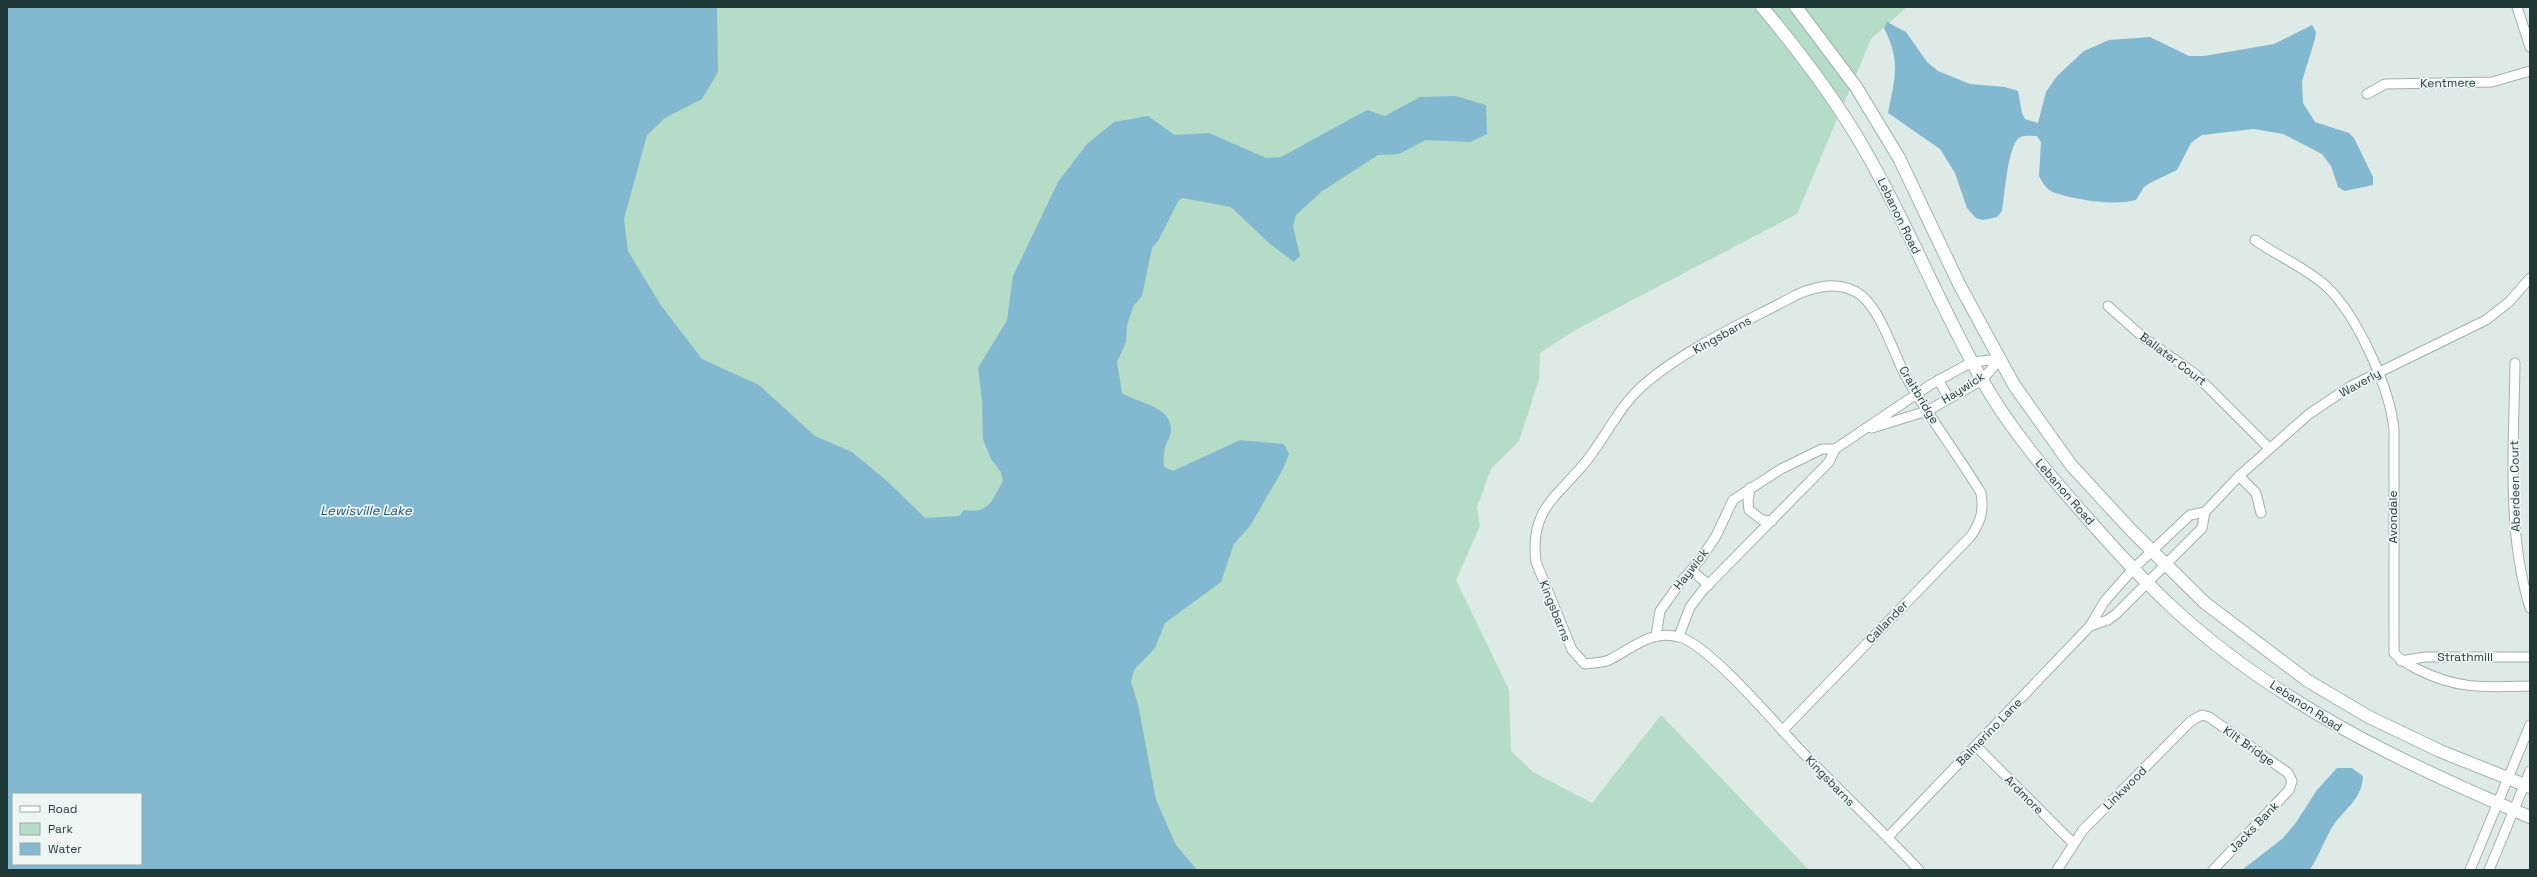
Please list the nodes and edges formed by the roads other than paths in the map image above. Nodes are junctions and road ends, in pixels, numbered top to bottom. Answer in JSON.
{"nodes":[{"id":1,"x":1762,"y":7,"type":"edge"},
{"id":2,"x":1796,"y":7,"type":"edge"},
{"id":3,"x":2517,"y":7,"type":"edge"},
{"id":4,"x":2530,"y":47,"type":"edge"},
{"id":5,"x":2530,"y":71,"type":"edge"},
{"id":6,"x":2367,"y":94,"type":"dead end"},
{"id":7,"x":2255,"y":240,"type":"dead end"},
{"id":8,"x":2530,"y":278,"type":"edge"},
{"id":9,"x":1848,"y":287,"type":"joint"},
{"id":10,"x":2108,"y":306,"type":"dead end"},
{"id":11,"x":2000,"y":359,"type":"junction"},
{"id":12,"x":1972,"y":362,"type":"junction"},
{"id":13,"x":2515,"y":363,"type":"dead end"},
{"id":14,"x":2378,"y":373,"type":"junction"},
{"id":15,"x":1938,"y":380,"type":"junction"},
{"id":16,"x":1982,"y":380,"type":"junction"},
{"id":17,"x":1917,"y":392,"type":"junction"},
{"id":18,"x":1948,"y":398,"type":"junction"},
{"id":19,"x":1927,"y":411,"type":"junction"},
{"id":20,"x":1861,"y":432,"type":"junction"},
{"id":21,"x":2269,"y":448,"type":"junction"},
{"id":22,"x":1835,"y":449,"type":"junction"},
{"id":23,"x":2239,"y":476,"type":"junction"},
{"id":24,"x":1750,"y":488,"type":"junction"},
{"id":25,"x":1984,"y":508,"type":"joint"},
{"id":26,"x":2205,"y":512,"type":"junction"},
{"id":27,"x":2260,"y":513,"type":"dead end"},
{"id":28,"x":1772,"y":520,"type":"junction"},
{"id":29,"x":2154,"y":552,"type":"junction"},
{"id":30,"x":2167,"y":565,"type":"junction"},
{"id":31,"x":2133,"y":569,"type":"junction"},
{"id":32,"x":1692,"y":571,"type":"junction"},
{"id":33,"x":2149,"y":584,"type":"junction"},
{"id":34,"x":1709,"y":585,"type":"junction"},
{"id":35,"x":2530,"y":608,"type":"edge"},
{"id":36,"x":2090,"y":626,"type":"junction"},
{"id":37,"x":1656,"y":636,"type":"junction"},
{"id":38,"x":1679,"y":636,"type":"junction"},
{"id":39,"x":2530,"y":657,"type":"edge"},
{"id":40,"x":2401,"y":660,"type":"junction"},
{"id":41,"x":2530,"y":686,"type":"edge"},
{"id":42,"x":2202,"y":715,"type":"joint"},
{"id":43,"x":2530,"y":725,"type":"edge"},
{"id":44,"x":1782,"y":731,"type":"junction"},
{"id":45,"x":1976,"y":746,"type":"junction"},
{"id":46,"x":2530,"y":771,"type":"edge"},
{"id":47,"x":2508,"y":779,"type":"junction"},
{"id":48,"x":2292,"y":781,"type":"joint"},
{"id":49,"x":2527,"y":786,"type":"edge"},
{"id":50,"x":2497,"y":803,"type":"junction"},
{"id":51,"x":2514,"y":810,"type":"junction"},
{"id":52,"x":2530,"y":817,"type":"edge"},
{"id":53,"x":1888,"y":837,"type":"junction"},
{"id":54,"x":2073,"y":843,"type":"junction"},
{"id":55,"x":1919,"y":870,"type":"edge"},
{"id":56,"x":2057,"y":870,"type":"edge"},
{"id":57,"x":2213,"y":870,"type":"edge"},
{"id":58,"x":2470,"y":870,"type":"edge"},
{"id":59,"x":2489,"y":870,"type":"edge"}],
"edges":[{"from":1,"to":12,"type":"main road","name":"Lebanon Road"},
{"from":2,"to":11,"type":"main road","name":"Lebanon Road"},
{"from":3,"to":4,"type":"street"},
{"from":5,"to":6,"type":"street","name":"Kentmere"},
{"from":7,"to":14,"type":"street","name":"Avondale"},
{"from":8,"to":14,"type":"street","name":"Waverly"},
{"from":9,"to":17,"type":"street","name":"Craitbridge"},
{"from":9,"to":37,"type":"street","name":"Kingsbarns"},
{"from":10,"to":21,"type":"street","name":"Ballater Court"},
{"from":11,"to":12,"type":"street","name":"Haywick"},
{"from":11,"to":16,"type":"street","name":"Haywick"},
{"from":11,"to":29,"type":"main road","name":"Lebanon Road"},
{"from":12,"to":15,"type":"street","name":"Haywick"},
{"from":12,"to":16,"type":"main road","name":"Lebanon Road"},
{"from":13,"to":35,"type":"street","name":"Aberdeen Court"},
{"from":14,"to":21,"type":"street","name":"Waverly"},
{"from":14,"to":40,"type":"street","name":"Avondale"},
{"from":15,"to":17,"type":"street","name":"Haywick"},
{"from":15,"to":18,"type":"street"},
{"from":16,"to":18,"type":"street","name":"Haywick"},
{"from":16,"to":31,"type":"main road","name":"Lebanon Road"},
{"from":17,"to":19,"type":"street","name":"Craitbridge"},
{"from":17,"to":20,"type":"street","name":"Haywick"},
{"from":18,"to":19,"type":"street","name":"Haywick"},
{"from":19,"to":20,"type":"street","name":"Haywick"},
{"from":19,"to":25,"type":"street","name":"Craitbridge"},
{"from":20,"to":22,"type":"street","name":"Haywick"},
{"from":21,"to":23,"type":"street","name":"Waverly"},
{"from":22,"to":24,"type":"street","name":"Haywick"},
{"from":22,"to":28,"type":"street","name":"Haywick"},
{"from":23,"to":26,"type":"street","name":"Waverly"},
{"from":23,"to":27,"type":"street"},
{"from":24,"to":28,"type":"street"},
{"from":24,"to":32,"type":"street","name":"Haywick"},
{"from":25,"to":44,"type":"street","name":"Callander"},
{"from":26,"to":29,"type":"street","name":"Waverly"},
{"from":26,"to":30,"type":"street","name":"Waverly"},
{"from":28,"to":34,"type":"street","name":"Haywick"},
{"from":29,"to":30,"type":"main road","name":"Lebanon Road"},
{"from":29,"to":31,"type":"street","name":"Balmerino Lane"},
{"from":30,"to":33,"type":"street","name":"Balmerino Lane"},
{"from":30,"to":47,"type":"main road","name":"Lebanon Road"},
{"from":31,"to":33,"type":"main road","name":"Lebanon Road"},
{"from":31,"to":36,"type":"street","name":"Balmerino Lane"},
{"from":32,"to":34,"type":"street"},
{"from":32,"to":37,"type":"street","name":"Haywick"},
{"from":33,"to":36,"type":"street","name":"Balmerino Lane"},
{"from":33,"to":50,"type":"main road","name":"Lebanon Road"},
{"from":34,"to":38,"type":"street","name":"Haywick"},
{"from":36,"to":45,"type":"street","name":"Balmerino Lane"},
{"from":37,"to":38,"type":"street","name":"Kingsbarns"},
{"from":38,"to":44,"type":"street","name":"Kingsbarns"},
{"from":39,"to":40,"type":"street","name":"Strathmill"},
{"from":40,"to":41,"type":"street"},
{"from":42,"to":48,"type":"street","name":"Kilt Bridge"},
{"from":42,"to":54,"type":"street","name":"Linkwood"},
{"from":43,"to":47,"type":"street"},
{"from":44,"to":53,"type":"street","name":"Kingsbarns"},
{"from":45,"to":53,"type":"street","name":"Balmerino Lane"},
{"from":45,"to":54,"type":"street","name":"Ardmore"},
{"from":46,"to":49,"type":"street"},
{"from":47,"to":49,"type":"main road","name":"Lebanon Road"},
{"from":47,"to":50,"type":"street"},
{"from":48,"to":57,"type":"street","name":"Jacks Bank"},
{"from":49,"to":51,"type":"street"},
{"from":50,"to":51,"type":"main road","name":"Lebanon Road"},
{"from":50,"to":58,"type":"street"},
{"from":51,"to":52,"type":"main road","name":"Lebanon Road"},
{"from":51,"to":59,"type":"street"},
{"from":53,"to":55,"type":"street","name":"Kingsbarns"},
{"from":54,"to":56,"type":"street","name":"Linkwood"}]}
